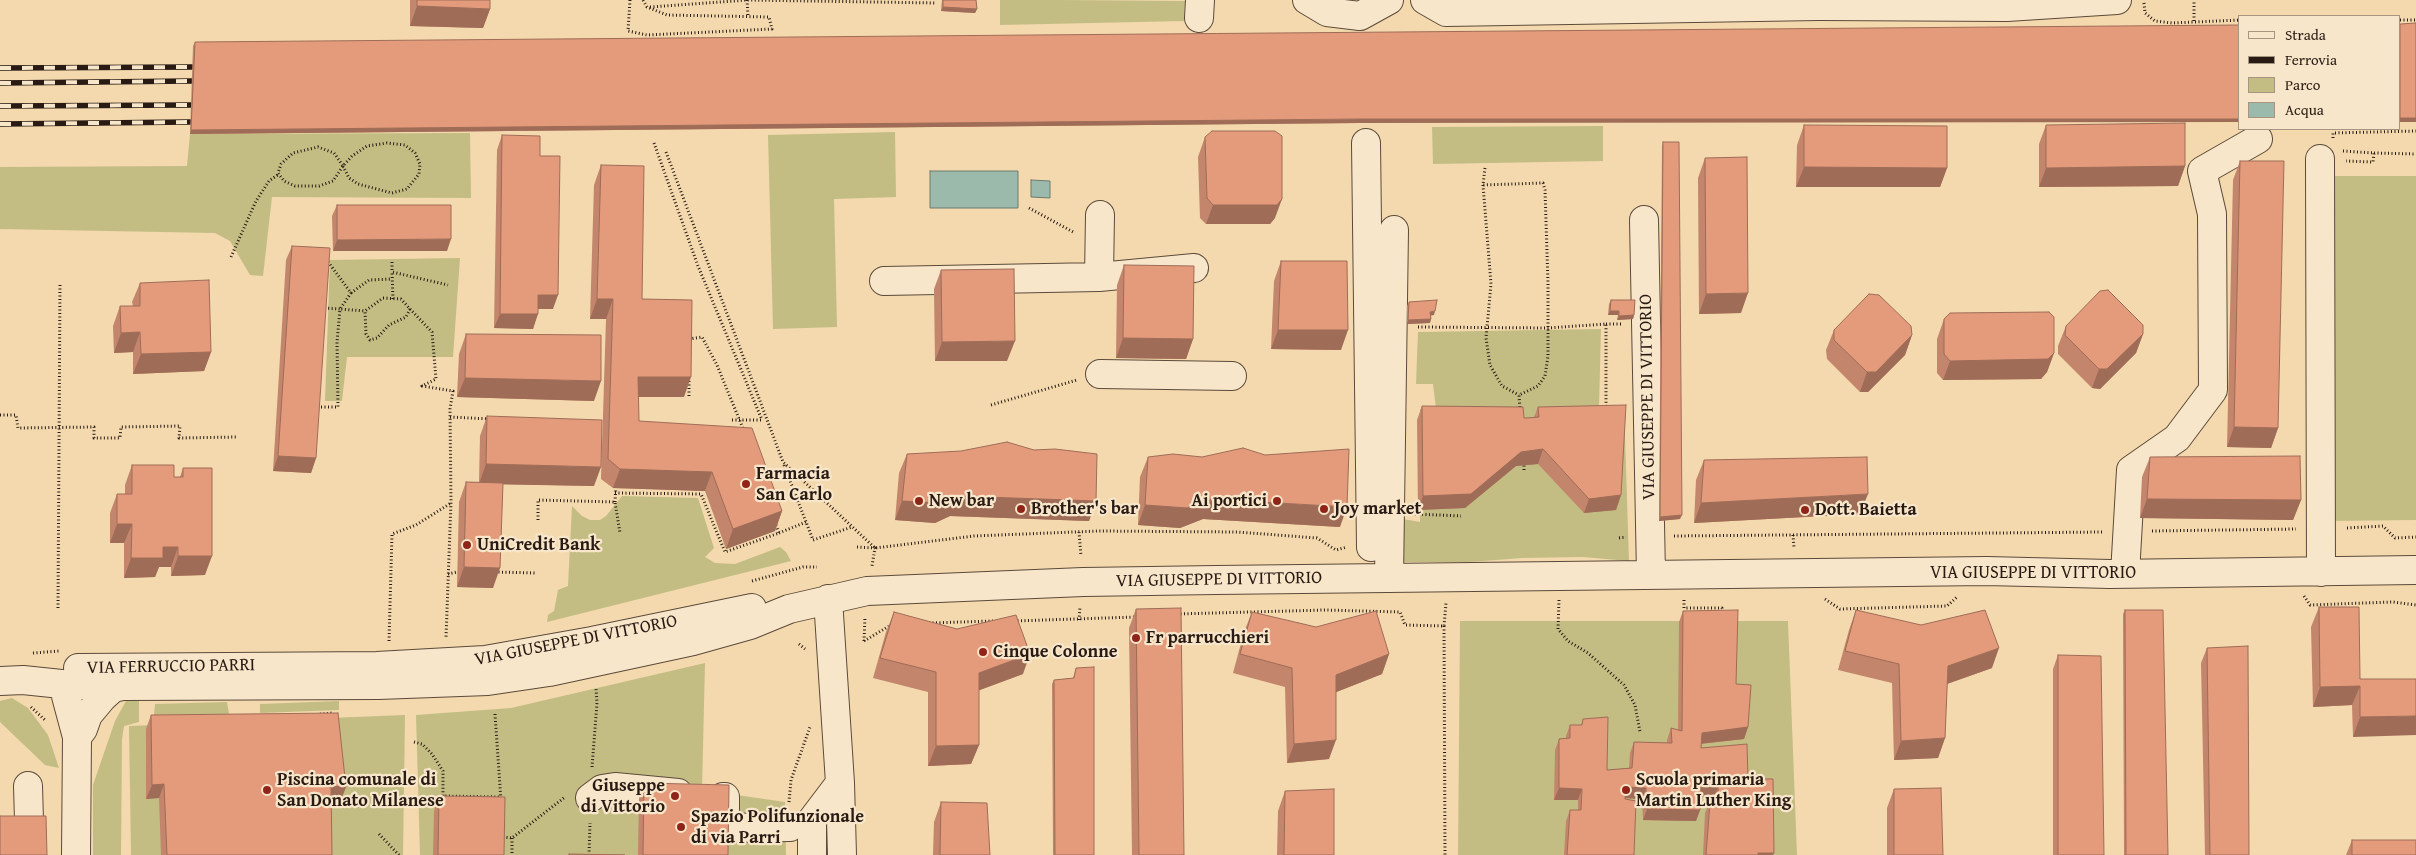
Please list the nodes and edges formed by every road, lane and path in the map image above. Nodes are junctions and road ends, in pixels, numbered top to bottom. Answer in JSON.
{"nodes":[{"id":1,"x":630,"y":0,"type":"edge"},
{"id":2,"x":643,"y":0,"type":"edge"},
{"id":3,"x":747,"y":0,"type":"edge"},
{"id":4,"x":1307,"y":0,"type":"edge"},
{"id":5,"x":1389,"y":0,"type":"edge"},
{"id":6,"x":1425,"y":0,"type":"edge"},
{"id":7,"x":2117,"y":0,"type":"edge"},
{"id":8,"x":2143,"y":0,"type":"edge"},
{"id":9,"x":2194,"y":0,"type":"edge"},
{"id":10,"x":936,"y":3,"type":"dead end"},
{"id":11,"x":1819,"y":3,"type":"edge"},
{"id":12,"x":2007,"y":4,"type":"edge"},
{"id":13,"x":647,"y":7,"type":"junction"},
{"id":14,"x":748,"y":16,"type":"junction"},
{"id":15,"x":2238,"y":20,"type":"edge"},
{"id":16,"x":2401,"y":20,"type":"edge"},
{"id":17,"x":2416,"y":20,"type":"edge"},
{"id":18,"x":2194,"y":21,"type":"junction"},
{"id":19,"x":2416,"y":131,"type":"edge"},
{"id":20,"x":2258,"y":139,"type":"dead end"},
{"id":21,"x":654,"y":143,"type":"dead end"},
{"id":22,"x":1366,"y":143,"type":"dead end"},
{"id":23,"x":2331,"y":151,"type":"junction"},
{"id":24,"x":666,"y":152,"type":"dead end"},
{"id":25,"x":2374,"y":153,"type":"junction"},
{"id":26,"x":2416,"y":154,"type":"edge"},
{"id":27,"x":343,"y":166,"type":"junction"},
{"id":28,"x":1486,"y":168,"type":"dead end"},
{"id":29,"x":279,"y":174,"type":"junction"},
{"id":30,"x":1484,"y":185,"type":"junction"},
{"id":31,"x":1029,"y":208,"type":"dead end"},
{"id":32,"x":1100,"y":215,"type":"dead end"},
{"id":33,"x":1644,"y":220,"type":"dead end"},
{"id":34,"x":1394,"y":230,"type":"dead end"},
{"id":35,"x":1100,"y":246,"type":"junction"},
{"id":36,"x":231,"y":258,"type":"dead end"},
{"id":37,"x":325,"y":258,"type":"edge"},
{"id":38,"x":392,"y":262,"type":"dead end"},
{"id":39,"x":1194,"y":268,"type":"edge"},
{"id":40,"x":392,"y":272,"type":"junction"},
{"id":41,"x":1100,"y":277,"type":"junction"},
{"id":42,"x":392,"y":279,"type":"junction"},
{"id":43,"x":884,"y":281,"type":"dead end"},
{"id":44,"x":60,"y":284,"type":"dead end"},
{"id":45,"x":448,"y":285,"type":"dead end"},
{"id":46,"x":350,"y":293,"type":"junction"},
{"id":47,"x":393,"y":299,"type":"junction"},
{"id":48,"x":324,"y":308,"type":"edge"},
{"id":49,"x":340,"y":309,"type":"junction"},
{"id":50,"x":410,"y":309,"type":"junction"},
{"id":51,"x":365,"y":312,"type":"junction"},
{"id":52,"x":1487,"y":326,"type":"junction"},
{"id":53,"x":1412,"y":327,"type":"edge"},
{"id":54,"x":1548,"y":328,"type":"junction"},
{"id":55,"x":688,"y":340,"type":"edge"},
{"id":56,"x":1100,"y":374,"type":"joint"},
{"id":57,"x":1232,"y":376,"type":"dead end"},
{"id":58,"x":688,"y":378,"type":"edge"},
{"id":59,"x":1519,"y":395,"type":"junction"},
{"id":60,"x":689,"y":398,"type":"edge"},
{"id":61,"x":991,"y":405,"type":"dead end"},
{"id":62,"x":320,"y":407,"type":"edge"},
{"id":63,"x":1613,"y":408,"type":"edge"},
{"id":64,"x":0,"y":415,"type":"edge"},
{"id":65,"x":450,"y":417,"type":"junction"},
{"id":66,"x":500,"y":419,"type":"edge"},
{"id":67,"x":1521,"y":419,"type":"edge"},
{"id":68,"x":732,"y":420,"type":"dead end"},
{"id":69,"x":762,"y":420,"type":"junction"},
{"id":70,"x":767,"y":420,"type":"junction"},
{"id":71,"x":741,"y":421,"type":"junction"},
{"id":72,"x":58,"y":428,"type":"junction"},
{"id":73,"x":236,"y":437,"type":"dead end"},
{"id":74,"x":746,"y":438,"type":"edge"},
{"id":75,"x":1524,"y":461,"type":"edge"},
{"id":76,"x":783,"y":462,"type":"junction"},
{"id":77,"x":1524,"y":470,"type":"edge"},
{"id":78,"x":616,"y":484,"type":"edge"},
{"id":79,"x":615,"y":493,"type":"junction"},
{"id":80,"x":451,"y":502,"type":"junction"},
{"id":81,"x":615,"y":502,"type":"junction"},
{"id":82,"x":1415,"y":506,"type":"dead end"},
{"id":83,"x":773,"y":515,"type":"edge"},
{"id":84,"x":1461,"y":516,"type":"edge"},
{"id":85,"x":538,"y":520,"type":"dead end"},
{"id":86,"x":806,"y":522,"type":"junction"},
{"id":87,"x":852,"y":526,"type":"junction"},
{"id":88,"x":2321,"y":529,"type":"junction"},
{"id":89,"x":2126,"y":532,"type":"junction"},
{"id":90,"x":620,"y":533,"type":"dead end"},
{"id":91,"x":779,"y":533,"type":"junction"},
{"id":92,"x":1650,"y":536,"type":"junction"},
{"id":93,"x":2416,"y":537,"type":"edge"},
{"id":94,"x":1619,"y":538,"type":"dead end"},
{"id":95,"x":1371,"y":547,"type":"joint"},
{"id":96,"x":2416,"y":570,"type":"edge"},
{"id":97,"x":457,"y":572,"type":"dead end"},
{"id":98,"x":494,"y":572,"type":"edge"},
{"id":99,"x":2321,"y":572,"type":"junction"},
{"id":100,"x":536,"y":573,"type":"dead end"},
{"id":101,"x":448,"y":574,"type":"junction"},
{"id":102,"x":1651,"y":574,"type":"junction"},
{"id":103,"x":2125,"y":574,"type":"junction"},
{"id":104,"x":1390,"y":578,"type":"junction"},
{"id":105,"x":1560,"y":595,"type":"dead end"},
{"id":106,"x":1447,"y":599,"type":"dead end"},
{"id":107,"x":1675,"y":599,"type":"dead end"},
{"id":108,"x":828,"y":600,"type":"junction"},
{"id":109,"x":58,"y":608,"type":"dead end"},
{"id":110,"x":1171,"y":615,"type":"edge"},
{"id":111,"x":1144,"y":616,"type":"edge"},
{"id":112,"x":1722,"y":617,"type":"edge"},
{"id":113,"x":1002,"y":621,"type":"edge"},
{"id":114,"x":1011,"y":621,"type":"edge"},
{"id":115,"x":895,"y":623,"type":"edge"},
{"id":116,"x":924,"y":623,"type":"edge"},
{"id":117,"x":1444,"y":626,"type":"junction"},
{"id":118,"x":446,"y":639,"type":"dead end"},
{"id":119,"x":864,"y":642,"type":"dead end"},
{"id":120,"x":799,"y":644,"type":"dead end"},
{"id":121,"x":389,"y":646,"type":"dead end"},
{"id":122,"x":811,"y":656,"type":"dead end"},
{"id":123,"x":426,"y":674,"type":"joint"},
{"id":124,"x":267,"y":676,"type":"junction"},
{"id":125,"x":78,"y":679,"type":"junction"},
{"id":126,"x":12,"y":680,"type":"edge"},
{"id":127,"x":595,"y":680,"type":"dead end"},
{"id":128,"x":122,"y":686,"type":"junction"},
{"id":129,"x":342,"y":713,"type":"dead end"},
{"id":130,"x":313,"y":714,"type":"edge"},
{"id":131,"x":495,"y":714,"type":"dead end"},
{"id":132,"x":813,"y":725,"type":"dead end"},
{"id":133,"x":82,"y":726,"type":"junction"},
{"id":134,"x":1640,"y":732,"type":"dead end"},
{"id":135,"x":414,"y":742,"type":"dead end"},
{"id":136,"x":840,"y":783,"type":"junction"},
{"id":137,"x":28,"y":786,"type":"dead end"},
{"id":138,"x":590,"y":795,"type":"junction"},
{"id":139,"x":501,"y":797,"type":"junction"},
{"id":140,"x":502,"y":805,"type":"edge"},
{"id":141,"x":790,"y":827,"type":"joint"},
{"id":142,"x":503,"y":829,"type":"edge"},
{"id":143,"x":379,"y":834,"type":"dead end"},
{"id":144,"x":503,"y":837,"type":"junction"},
{"id":145,"x":512,"y":838,"type":"junction"},
{"id":146,"x":503,"y":846,"type":"edge"},
{"id":147,"x":30,"y":855,"type":"edge"},
{"id":148,"x":76,"y":855,"type":"edge"},
{"id":149,"x":399,"y":855,"type":"edge"},
{"id":150,"x":512,"y":855,"type":"edge"},
{"id":151,"x":589,"y":855,"type":"edge"},
{"id":152,"x":812,"y":855,"type":"edge"},
{"id":153,"x":842,"y":855,"type":"edge"},
{"id":154,"x":1445,"y":855,"type":"edge"}],
"edges":[{"from":1,"to":14,"type":"path"},
{"from":2,"to":13,"type":"path"},
{"from":3,"to":10,"type":"path"},
{"from":3,"to":13,"type":"path"},
{"from":3,"to":14,"type":"path"},
{"from":4,"to":5,"type":"street"},
{"from":6,"to":11,"type":"street"},
{"from":7,"to":12,"type":"street"},
{"from":8,"to":18,"type":"path"},
{"from":9,"to":18,"type":"path"},
{"from":11,"to":12,"type":"street"},
{"from":13,"to":14,"type":"path"},
{"from":15,"to":18,"type":"path"},
{"from":16,"to":17,"type":"path"},
{"from":19,"to":23,"type":"path"},
{"from":20,"to":89,"type":"street"},
{"from":21,"to":69,"type":"path"},
{"from":22,"to":95,"type":"street"},
{"from":23,"to":25,"type":"path"},
{"from":23,"to":25,"type":"path"},
{"from":23,"to":88,"type":"street"},
{"from":24,"to":70,"type":"path"},
{"from":25,"to":26,"type":"path"},
{"from":27,"to":27,"type":"path"},
{"from":27,"to":29,"type":"path"},
{"from":27,"to":29,"type":"path"},
{"from":28,"to":30,"type":"path"},
{"from":29,"to":36,"type":"path"},
{"from":30,"to":52,"type":"path"},
{"from":30,"to":54,"type":"path"},
{"from":31,"to":35,"type":"path"},
{"from":32,"to":35,"type":"street"},
{"from":33,"to":92,"type":"street","name":"VIA GIUSEPPE DI VITTORIO"},
{"from":34,"to":104,"type":"street"},
{"from":35,"to":41,"type":"street"},
{"from":37,"to":46,"type":"path"},
{"from":38,"to":40,"type":"path"},
{"from":39,"to":41,"type":"street"},
{"from":40,"to":42,"type":"path"},
{"from":40,"to":45,"type":"path"},
{"from":41,"to":43,"type":"street"},
{"from":42,"to":46,"type":"path"},
{"from":42,"to":47,"type":"path"},
{"from":44,"to":72,"type":"path"},
{"from":46,"to":49,"type":"path"},
{"from":47,"to":50,"type":"path"},
{"from":47,"to":51,"type":"path"},
{"from":48,"to":49,"type":"path"},
{"from":49,"to":51,"type":"path"},
{"from":49,"to":62,"type":"path"},
{"from":50,"to":51,"type":"path"},
{"from":50,"to":65,"type":"path"},
{"from":52,"to":53,"type":"path"},
{"from":52,"to":54,"type":"path"},
{"from":52,"to":59,"type":"path"},
{"from":54,"to":59,"type":"path"},
{"from":54,"to":63,"type":"path"},
{"from":55,"to":71,"type":"path"},
{"from":56,"to":57,"type":"street"},
{"from":56,"to":61,"type":"path"},
{"from":58,"to":60,"type":"path"},
{"from":59,"to":67,"type":"path"},
{"from":64,"to":72,"type":"path"},
{"from":65,"to":66,"type":"path"},
{"from":65,"to":80,"type":"path"},
{"from":68,"to":71,"type":"path"},
{"from":69,"to":70,"type":"path"},
{"from":69,"to":71,"type":"path"},
{"from":70,"to":76,"type":"path"},
{"from":71,"to":74,"type":"path"},
{"from":72,"to":73,"type":"path"},
{"from":72,"to":109,"type":"path"},
{"from":75,"to":77,"type":"path"},
{"from":76,"to":86,"type":"path"},
{"from":76,"to":87,"type":"path"},
{"from":78,"to":79,"type":"path"},
{"from":79,"to":81,"type":"path"},
{"from":79,"to":91,"type":"path"},
{"from":80,"to":101,"type":"path"},
{"from":80,"to":121,"type":"path"},
{"from":81,"to":85,"type":"path"},
{"from":81,"to":90,"type":"path"},
{"from":82,"to":84,"type":"path"},
{"from":83,"to":91,"type":"path"},
{"from":86,"to":87,"type":"path"},
{"from":86,"to":91,"type":"path"},
{"from":87,"to":95,"type":"path"},
{"from":88,"to":89,"type":"path"},
{"from":88,"to":93,"type":"path"},
{"from":88,"to":99,"type":"street"},
{"from":89,"to":92,"type":"path"},
{"from":89,"to":103,"type":"street"},
{"from":92,"to":94,"type":"path"},
{"from":92,"to":102,"type":"street","name":"VIA GIUSEPPE DI VITTORIO"},
{"from":96,"to":99,"type":"street","name":"VIA GIUSEPPE DI VITTORIO"},
{"from":97,"to":101,"type":"path"},
{"from":98,"to":100,"type":"path"},
{"from":99,"to":103,"type":"street","name":"VIA GIUSEPPE DI VITTORIO"},
{"from":101,"to":118,"type":"path"},
{"from":102,"to":103,"type":"street","name":"VIA GIUSEPPE DI VITTORIO"},
{"from":102,"to":104,"type":"street","name":"VIA GIUSEPPE DI VITTORIO"},
{"from":104,"to":108,"type":"street","name":"VIA GIUSEPPE DI VITTORIO"},
{"from":105,"to":134,"type":"path"},
{"from":106,"to":117,"type":"path"},
{"from":107,"to":112,"type":"path"},
{"from":108,"to":123,"type":"street","name":"VIA GIUSEPPE DI VITTORIO"},
{"from":108,"to":136,"type":"street"},
{"from":110,"to":117,"type":"path"},
{"from":111,"to":114,"type":"path"},
{"from":113,"to":116,"type":"path"},
{"from":115,"to":119,"type":"path"},
{"from":117,"to":154,"type":"path"},
{"from":120,"to":122,"type":"path"},
{"from":123,"to":124,"type":"street","name":"VIA FERRUCCIO PARRI"},
{"from":124,"to":125,"type":"street","name":"VIA FERRUCCIO PARRI"},
{"from":124,"to":128,"type":"street","name":"VIA FERRUCCIO PARRI"},
{"from":125,"to":126,"type":"street","name":"VIA FERRUCCIO PARRI"},
{"from":125,"to":128,"type":"street","name":"VIA FERRUCCIO PARRI"},
{"from":125,"to":133,"type":"street"},
{"from":127,"to":138,"type":"path"},
{"from":128,"to":133,"type":"street"},
{"from":129,"to":130,"type":"path"},
{"from":131,"to":139,"type":"path"},
{"from":132,"to":141,"type":"path"},
{"from":133,"to":148,"type":"street"},
{"from":135,"to":139,"type":"path"},
{"from":136,"to":152,"type":"street"},
{"from":136,"to":153,"type":"street"},
{"from":137,"to":147,"type":"street"},
{"from":138,"to":141,"type":"street"},
{"from":138,"to":145,"type":"path"},
{"from":138,"to":151,"type":"path"},
{"from":139,"to":140,"type":"path"},
{"from":142,"to":144,"type":"path"},
{"from":143,"to":149,"type":"path"},
{"from":144,"to":145,"type":"path"},
{"from":144,"to":146,"type":"path"},
{"from":145,"to":150,"type":"path"}]}
